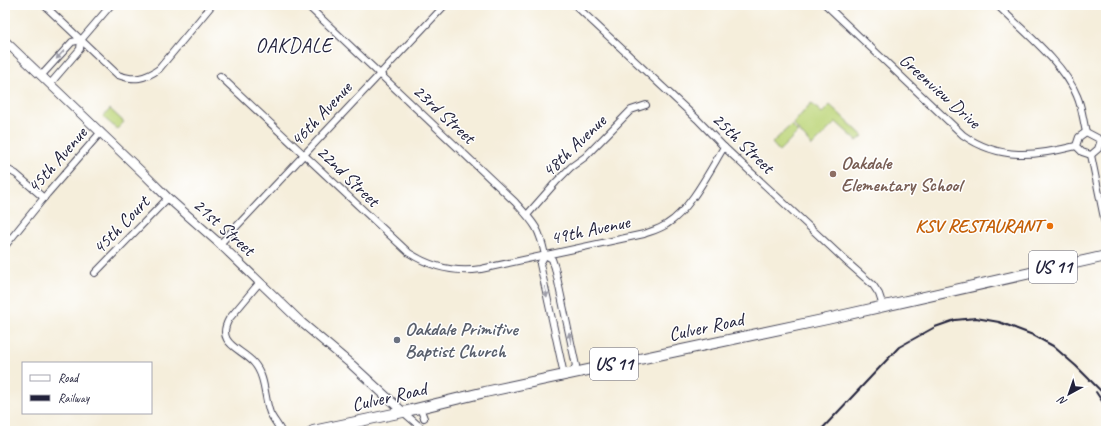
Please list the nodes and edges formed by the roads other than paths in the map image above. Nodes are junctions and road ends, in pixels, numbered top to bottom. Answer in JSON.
{"nodes":[{"id":1,"x":44,"y":5,"type":"edge"},
{"id":2,"x":110,"y":5,"type":"edge"},
{"id":3,"x":212,"y":5,"type":"edge"},
{"id":4,"x":307,"y":5,"type":"edge"},
{"id":5,"x":445,"y":5,"type":"edge"},
{"id":6,"x":576,"y":5,"type":"edge"},
{"id":7,"x":826,"y":5,"type":"edge"},
{"id":8,"x":997,"y":5,"type":"edge"},
{"id":9,"x":81,"y":40,"type":"junction"},
{"id":10,"x":5,"y":42,"type":"edge"},
{"id":11,"x":379,"y":74,"type":"junction"},
{"id":12,"x":41,"y":76,"type":"junction"},
{"id":13,"x":220,"y":76,"type":"dead end"},
{"id":14,"x":50,"y":84,"type":"junction"},
{"id":15,"x":646,"y":105,"type":"dead end"},
{"id":16,"x":101,"y":132,"type":"junction"},
{"id":17,"x":1086,"y":132,"type":"junction"},
{"id":18,"x":1103,"y":140,"type":"edge"},
{"id":19,"x":1076,"y":146,"type":"junction"},
{"id":20,"x":724,"y":147,"type":"junction"},
{"id":21,"x":305,"y":154,"type":"junction"},
{"id":22,"x":1091,"y":155,"type":"junction"},
{"id":23,"x":5,"y":168,"type":"edge"},
{"id":24,"x":44,"y":198,"type":"junction"},
{"id":25,"x":168,"y":198,"type":"junction"},
{"id":26,"x":527,"y":215,"type":"junction"},
{"id":27,"x":1106,"y":228,"type":"edge"},
{"id":28,"x":220,"y":244,"type":"junction"},
{"id":29,"x":5,"y":246,"type":"edge"},
{"id":30,"x":545,"y":255,"type":"junction"},
{"id":31,"x":1106,"y":256,"type":"edge"},
{"id":32,"x":423,"y":261,"type":"joint"},
{"id":33,"x":95,"y":273,"type":"dead end"},
{"id":34,"x":260,"y":282,"type":"junction"},
{"id":35,"x":883,"y":306,"type":"junction"},
{"id":36,"x":570,"y":374,"type":"junction"},
{"id":37,"x":420,"y":408,"type":"junction"},
{"id":38,"x":403,"y":412,"type":"junction"},
{"id":39,"x":424,"y":418,"type":"dead end"},
{"id":40,"x":282,"y":431,"type":"edge"},
{"id":41,"x":313,"y":431,"type":"edge"},
{"id":42,"x":425,"y":431,"type":"edge"}],
"edges":[{"from":1,"to":9,"type":"street"},
{"from":2,"to":9,"type":"street"},
{"from":3,"to":9,"type":"street"},
{"from":4,"to":11,"type":"street","name":"23rd Street"},
{"from":5,"to":11,"type":"street","name":"46th Avenue"},
{"from":6,"to":20,"type":"street","name":"25th Street"},
{"from":7,"to":19,"type":"street","name":"Greenview Drive"},
{"from":8,"to":17,"type":"street"},
{"from":9,"to":12,"type":"street","one_way":true},
{"from":9,"to":14,"type":"street"},
{"from":10,"to":12,"type":"street","name":"21st Street"},
{"from":11,"to":21,"type":"street","name":"46th Avenue"},
{"from":11,"to":26,"type":"street","name":"23rd Street"},
{"from":12,"to":14,"type":"street","name":"21st Street"},
{"from":13,"to":21,"type":"street","name":"22nd Street"},
{"from":14,"to":16,"type":"street","name":"21st Street"},
{"from":15,"to":26,"type":"street","name":"48th Avenue"},
{"from":16,"to":24,"type":"street","name":"45th Avenue"},
{"from":16,"to":25,"type":"street","name":"21st Street"},
{"from":17,"to":18,"type":"street"},
{"from":17,"to":19,"type":"street"},
{"from":18,"to":22,"type":"street"},
{"from":19,"to":22,"type":"street"},
{"from":20,"to":30,"type":"street","name":"49th Avenue"},
{"from":20,"to":35,"type":"street","name":"25th Street"},
{"from":21,"to":28,"type":"street","name":"46th Avenue"},
{"from":21,"to":32,"type":"street","name":"22nd Street"},
{"from":22,"to":27,"type":"street"},
{"from":23,"to":24,"type":"street"},
{"from":24,"to":29,"type":"street","name":"45th Avenue"},
{"from":25,"to":28,"type":"street","name":"21st Street"},
{"from":25,"to":33,"type":"street","name":"45th Court"},
{"from":26,"to":30,"type":"street","name":"23rd Street"},
{"from":28,"to":34,"type":"street","name":"21st Street"},
{"from":30,"to":32,"type":"street","name":"49th Avenue"},
{"from":30,"to":36,"type":"street","name":"23rd Street","one_way":true},
{"from":36,"to":30,"type":"street","name":"23rd Street","one_way":true},
{"from":31,"to":35,"type":"main road","name":"Culver Road","number":"US 11"},
{"from":34,"to":38,"type":"street","name":"21st Street"},
{"from":34,"to":40,"type":"street"},
{"from":35,"to":36,"type":"main road","name":"Culver Road","number":"US 11"},
{"from":36,"to":37,"type":"main road","name":"Culver Road","number":"US 11"},
{"from":37,"to":38,"type":"main road","name":"Culver Road","number":"US 11"},
{"from":37,"to":39,"type":"street"},
{"from":38,"to":41,"type":"main road","name":"Culver Road","number":"US 11"},
{"from":38,"to":42,"type":"street","name":"21st Street"}]}
